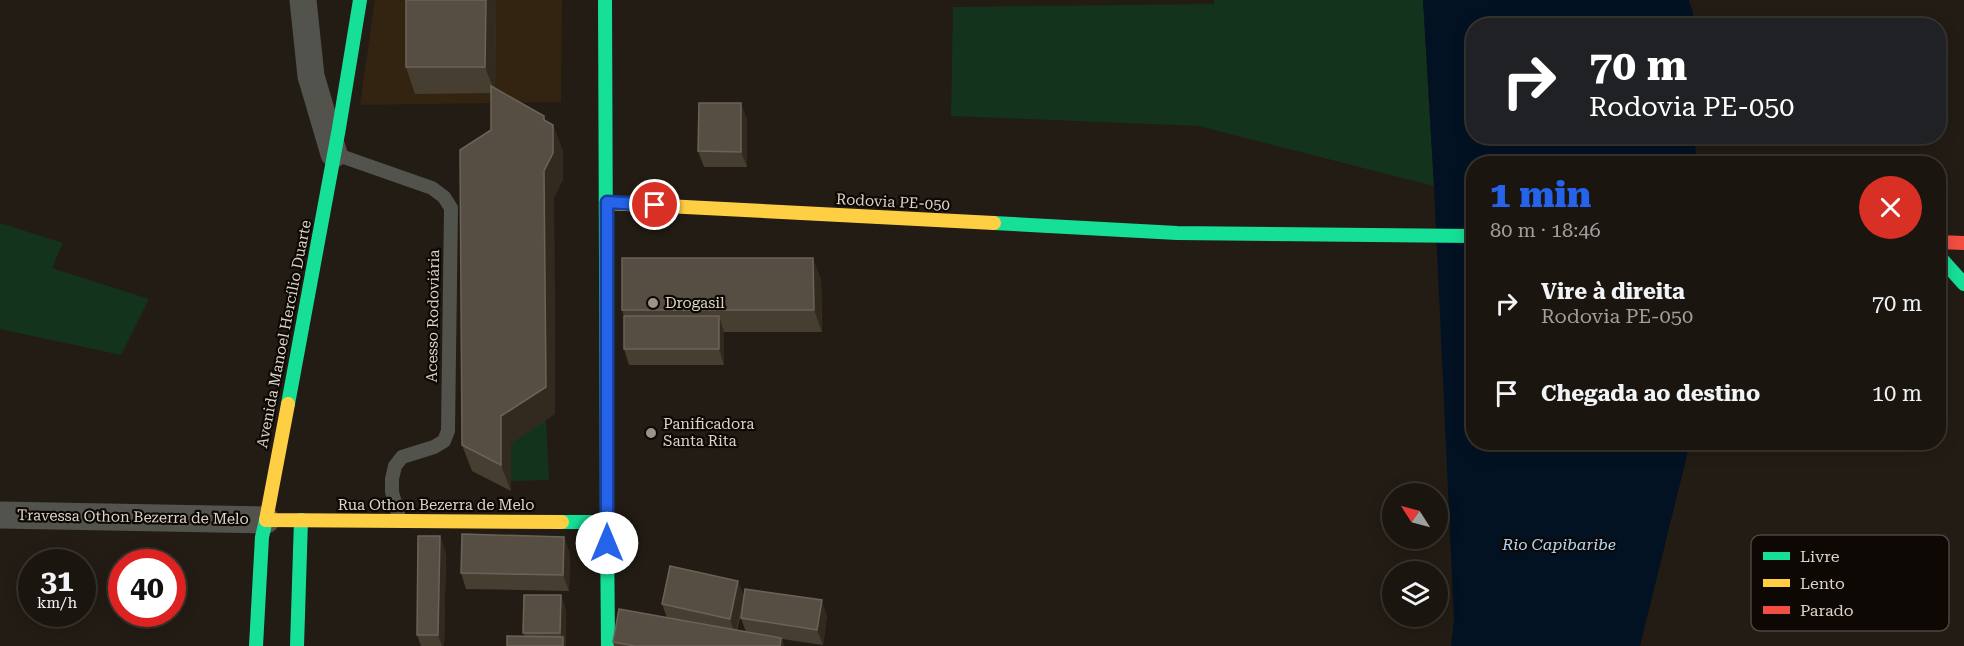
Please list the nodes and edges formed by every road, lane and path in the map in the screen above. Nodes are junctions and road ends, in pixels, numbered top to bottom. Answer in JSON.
{"nodes":[{"id":1,"x":303,"y":0,"type":"edge"},
{"id":2,"x":360,"y":0,"type":"edge"},
{"id":3,"x":605,"y":0,"type":"edge"},
{"id":4,"x":334,"y":154,"type":"junction"},
{"id":5,"x":607,"y":202,"type":"junction"},
{"id":6,"x":1466,"y":236,"type":"edge"},
{"id":7,"x":1946,"y":242,"type":"edge"},
{"id":8,"x":1964,"y":243,"type":"edge"},
{"id":9,"x":1946,"y":264,"type":"edge"},
{"id":10,"x":1964,"y":284,"type":"edge"},
{"id":11,"x":0,"y":515,"type":"edge"},
{"id":12,"x":266,"y":520,"type":"junction"},
{"id":13,"x":301,"y":520,"type":"junction"},
{"id":14,"x":400,"y":522,"type":"junction"},
{"id":15,"x":607,"y":522,"type":"junction"},
{"id":16,"x":256,"y":646,"type":"edge"},
{"id":17,"x":297,"y":646,"type":"edge"},
{"id":18,"x":608,"y":646,"type":"edge"}],
"edges":[{"from":1,"to":4,"type":"street"},
{"from":2,"to":4,"type":"main road","name":"Avenida Manoel Hercílio Duarte"},
{"from":3,"to":5,"type":"main road"},
{"from":4,"to":12,"type":"main road","name":"Avenida Manoel Hercílio Duarte"},
{"from":4,"to":14,"type":"lane","name":"Acesso Rodoviária"},
{"from":5,"to":6,"type":"main road","name":"Rodovia PE-050"},
{"from":5,"to":15,"type":"main road"},
{"from":7,"to":8,"type":"main road"},
{"from":9,"to":10,"type":"main road"},
{"from":11,"to":12,"type":"street","name":"Travessa Othon Bezerra de Melo"},
{"from":12,"to":13,"type":"main road","name":"Rua Othon Bezerra de Melo"},
{"from":12,"to":16,"type":"main road","name":"Avenida Manoel Hercílio Duarte"},
{"from":13,"to":14,"type":"main road","name":"Rua Othon Bezerra de Melo"},
{"from":13,"to":17,"type":"main road"},
{"from":14,"to":15,"type":"main road","name":"Rua Othon Bezerra de Melo"},
{"from":15,"to":18,"type":"main road"}]}
